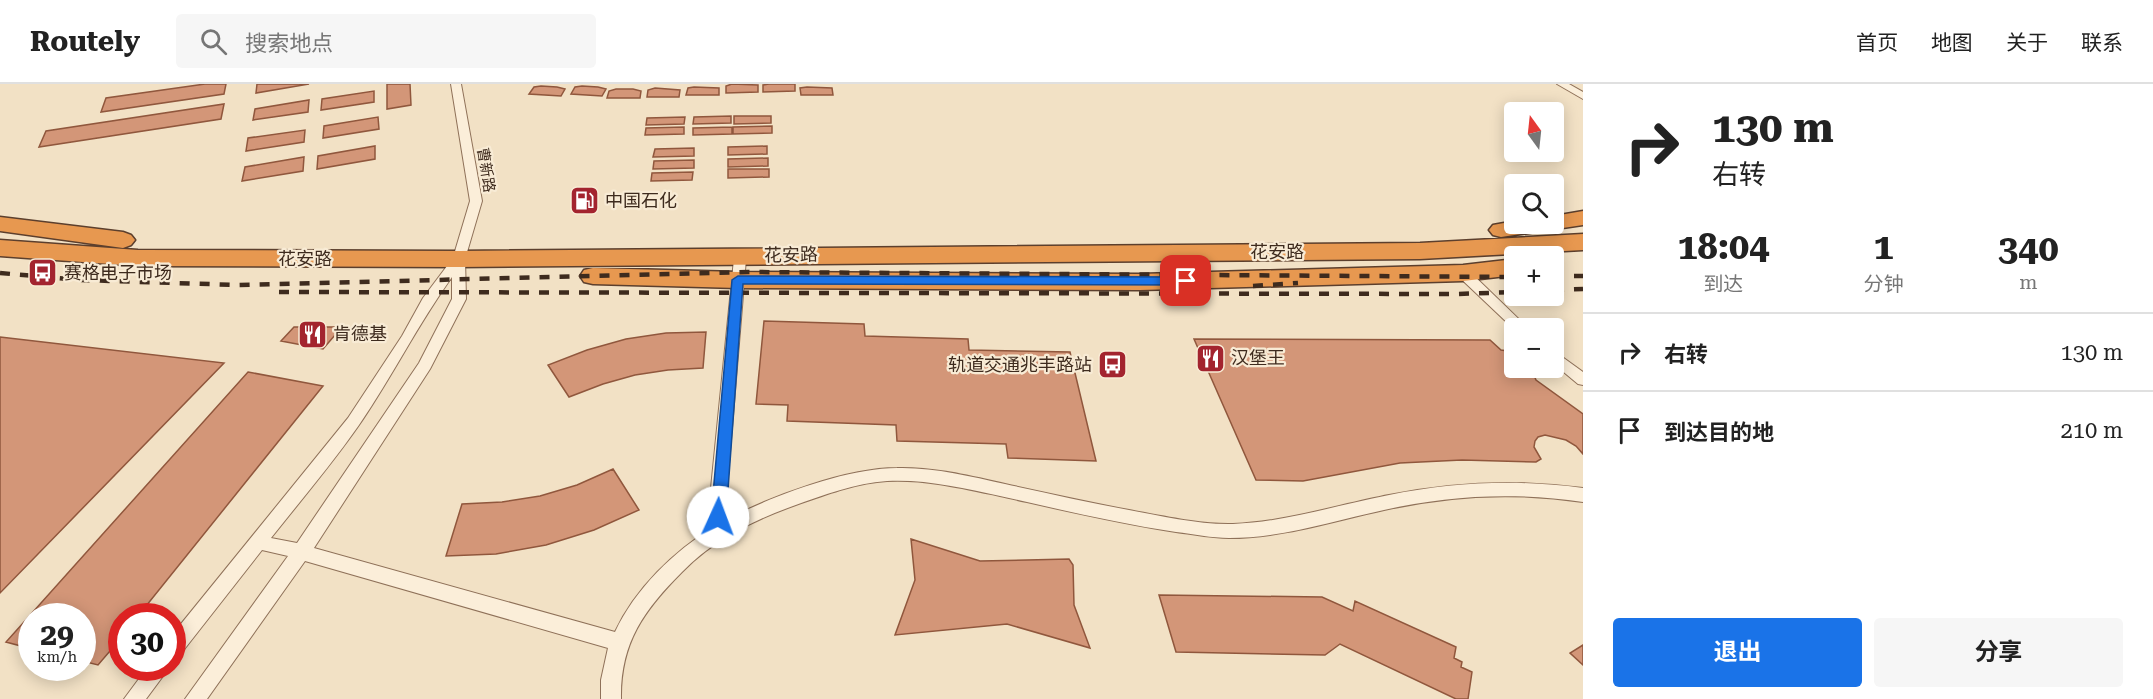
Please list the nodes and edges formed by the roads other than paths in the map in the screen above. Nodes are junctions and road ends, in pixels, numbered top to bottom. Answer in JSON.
{"nodes":[{"id":1,"x":456,"y":84,"type":"edge"},
{"id":2,"x":1562,"y":84,"type":"edge"},
{"id":3,"x":1583,"y":96,"type":"edge"},
{"id":4,"x":1583,"y":218,"type":"edge"},
{"id":5,"x":1564,"y":221,"type":"edge"},
{"id":6,"x":0,"y":224,"type":"edge"},
{"id":7,"x":1504,"y":230,"type":"edge"},
{"id":8,"x":1583,"y":242,"type":"edge"},
{"id":9,"x":0,"y":248,"type":"edge"},
{"id":10,"x":1583,"y":259,"type":"edge"},
{"id":11,"x":0,"y":260,"type":"edge"},
{"id":12,"x":457,"y":262,"type":"junction"},
{"id":13,"x":1564,"y":262,"type":"edge"},
{"id":14,"x":1504,"y":268,"type":"edge"},
{"id":15,"x":739,"y":269,"type":"junction"},
{"id":16,"x":1463,"y":273,"type":"junction"},
{"id":17,"x":1510,"y":318,"type":"edge"},
{"id":18,"x":1564,"y":364,"type":"edge"},
{"id":19,"x":1583,"y":380,"type":"edge"},
{"id":20,"x":1583,"y":495,"type":"edge"},
{"id":21,"x":724,"y":527,"type":"junction"},
{"id":22,"x":258,"y":542,"type":"junction"},
{"id":23,"x":302,"y":552,"type":"junction"},
{"id":24,"x":186,"y":632,"type":"edge"},
{"id":25,"x":618,"y":642,"type":"junction"},
{"id":26,"x":149,"y":681,"type":"edge"},
{"id":27,"x":134,"y":699,"type":"edge"},
{"id":28,"x":195,"y":699,"type":"edge"},
{"id":29,"x":611,"y":699,"type":"edge"}],
"edges":[{"from":1,"to":12,"type":"street","name":"曹新路"},
{"from":2,"to":3,"type":"street"},
{"from":4,"to":5,"type":"highway","name":"花安路"},
{"from":6,"to":12,"type":"highway","name":"花安路"},
{"from":7,"to":12,"type":"highway","name":"花安路"},
{"from":8,"to":12,"type":"highway","name":"花安路"},
{"from":9,"to":12,"type":"highway","name":"花安路"},
{"from":10,"to":13,"type":"highway"},
{"from":11,"to":12,"type":"highway"},
{"from":12,"to":15,"type":"highway"},
{"from":12,"to":22,"type":"street"},
{"from":12,"to":23,"type":"street"},
{"from":14,"to":16,"type":"highway"},
{"from":15,"to":16,"type":"highway"},
{"from":15,"to":21,"type":"street"},
{"from":16,"to":17,"type":"street"},
{"from":18,"to":19,"type":"street"},
{"from":20,"to":21,"type":"street"},
{"from":21,"to":25,"type":"street"},
{"from":22,"to":23,"type":"street"},
{"from":22,"to":24,"type":"street"},
{"from":23,"to":25,"type":"street"},
{"from":23,"to":28,"type":"street"},
{"from":25,"to":29,"type":"street"},
{"from":26,"to":27,"type":"street"}]}
